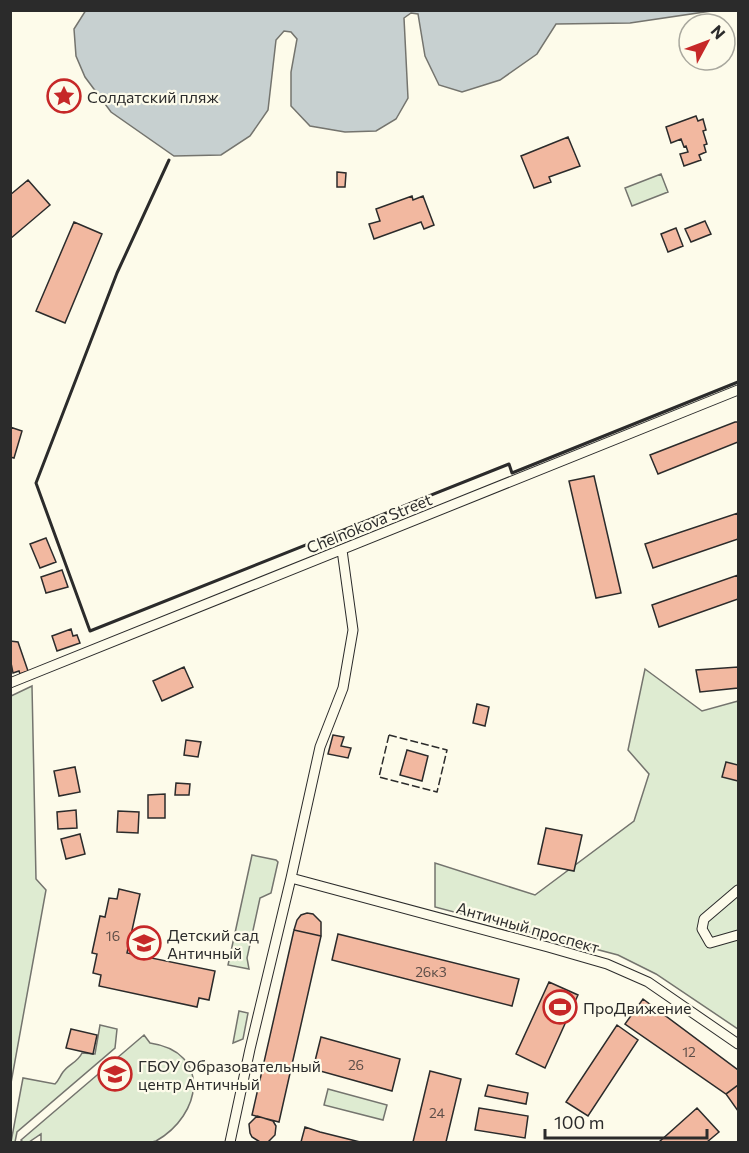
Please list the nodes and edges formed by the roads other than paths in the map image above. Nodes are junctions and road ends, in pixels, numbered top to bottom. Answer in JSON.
{"nodes":[{"id":1,"x":738,"y":390,"type":"edge"},
{"id":2,"x":342,"y":550,"type":"junction"},
{"id":3,"x":10,"y":683,"type":"edge"},
{"id":4,"x":291,"y":878,"type":"junction"},
{"id":5,"x":738,"y":890,"type":"edge"},
{"id":6,"x":738,"y":935,"type":"edge"},
{"id":7,"x":738,"y":1044,"type":"edge"},
{"id":8,"x":230,"y":1143,"type":"edge"}],
"edges":[{"from":1,"to":2,"type":"street","name":"Chelnokova Street"},
{"from":2,"to":3,"type":"street","name":"Chelnokova Street"},
{"from":2,"to":4,"type":"street"},
{"from":4,"to":7,"type":"street","name":"Античный проспект"},
{"from":4,"to":8,"type":"street"},
{"from":5,"to":6,"type":"street"}]}
